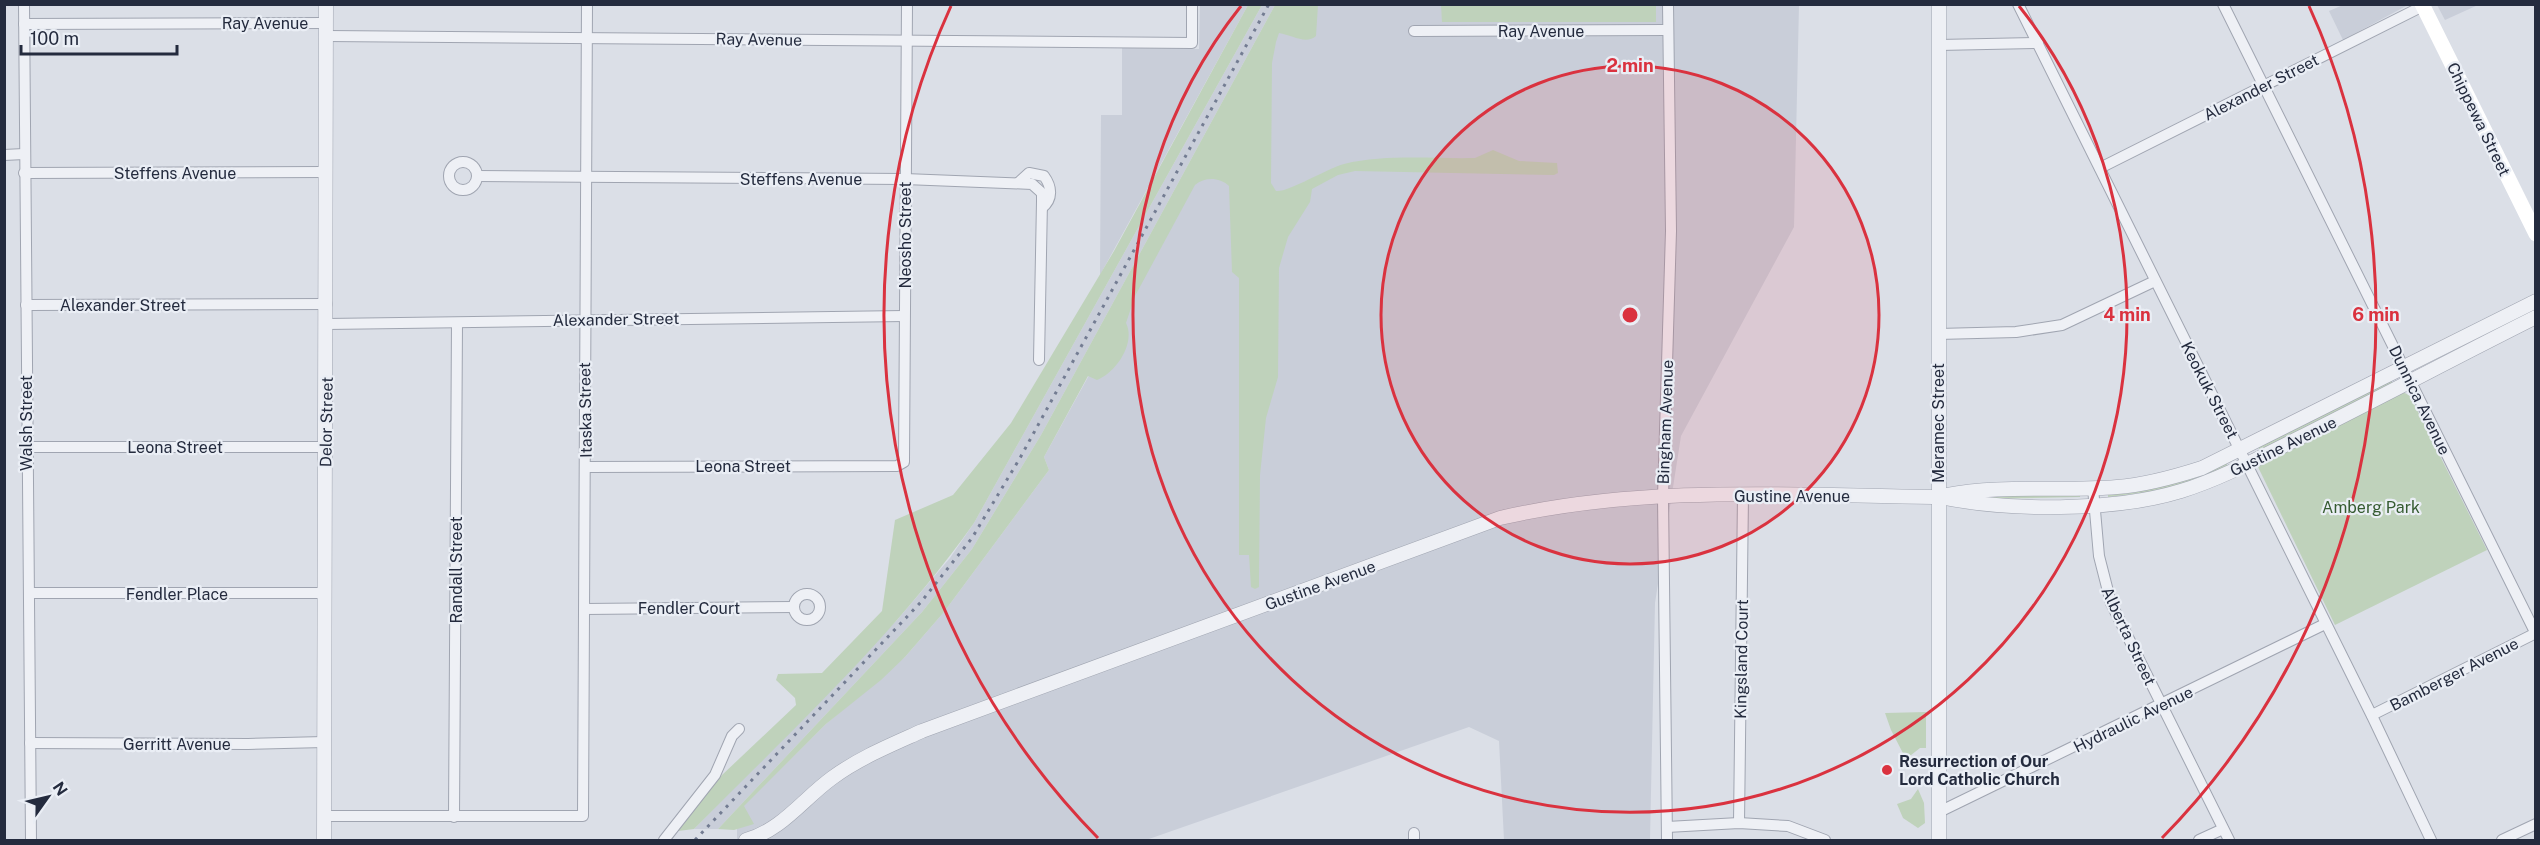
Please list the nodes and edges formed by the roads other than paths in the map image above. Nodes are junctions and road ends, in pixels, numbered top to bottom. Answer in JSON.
{"nodes":[{"id":1,"x":24,"y":4,"type":"edge"},
{"id":2,"x":326,"y":4,"type":"edge"},
{"id":3,"x":587,"y":4,"type":"edge"},
{"id":4,"x":907,"y":4,"type":"edge"},
{"id":5,"x":1192,"y":4,"type":"edge"},
{"id":6,"x":1668,"y":4,"type":"edge"},
{"id":7,"x":1939,"y":4,"type":"edge"},
{"id":8,"x":2018,"y":4,"type":"edge"},
{"id":9,"x":2223,"y":4,"type":"edge"},
{"id":10,"x":2422,"y":5,"type":"edge"},
{"id":11,"x":24,"y":24,"type":"junction"},
{"id":12,"x":326,"y":29,"type":"junction"},
{"id":13,"x":1667,"y":30,"type":"junction"},
{"id":14,"x":1414,"y":31,"type":"dead end"},
{"id":15,"x":587,"y":37,"type":"junction"},
{"id":16,"x":907,"y":40,"type":"junction"},
{"id":17,"x":2037,"y":43,"type":"junction"},
{"id":18,"x":1939,"y":45,"type":"junction"},
{"id":19,"x":2264,"y":85,"type":"junction"},
{"id":20,"x":24,"y":154,"type":"junction"},
{"id":21,"x":4,"y":155,"type":"edge"},
{"id":22,"x":2100,"y":168,"type":"junction"},
{"id":23,"x":326,"y":172,"type":"junction"},
{"id":24,"x":24,"y":173,"type":"junction"},
{"id":25,"x":477,"y":176,"type":"dead end"},
{"id":26,"x":585,"y":177,"type":"junction"},
{"id":27,"x":905,"y":179,"type":"junction"},
{"id":28,"x":2535,"y":234,"type":"edge"},
{"id":29,"x":2155,"y":281,"type":"junction"},
{"id":30,"x":2535,"y":301,"type":"edge"},
{"id":31,"x":327,"y":304,"type":"junction"},
{"id":32,"x":26,"y":305,"type":"junction"},
{"id":33,"x":904,"y":316,"type":"junction"},
{"id":34,"x":2535,"y":317,"type":"edge"},
{"id":35,"x":584,"y":319,"type":"junction"},
{"id":36,"x":457,"y":323,"type":"junction"},
{"id":37,"x":327,"y":324,"type":"junction"},
{"id":38,"x":1938,"y":334,"type":"junction"},
{"id":39,"x":1039,"y":360,"type":"dead end"},
{"id":40,"x":2404,"y":367,"type":"junction"},
{"id":41,"x":2411,"y":381,"type":"junction"},
{"id":42,"x":26,"y":447,"type":"junction"},
{"id":43,"x":325,"y":447,"type":"junction"},
{"id":44,"x":2240,"y":450,"type":"junction"},
{"id":45,"x":2247,"y":464,"type":"junction"},
{"id":46,"x":901,"y":465,"type":"joint"},
{"id":47,"x":586,"y":467,"type":"junction"},
{"id":48,"x":2093,"y":488,"type":"junction"},
{"id":49,"x":1743,"y":495,"type":"junction"},
{"id":50,"x":1939,"y":496,"type":"junction"},
{"id":51,"x":1663,"y":497,"type":"junction"},
{"id":52,"x":2093,"y":505,"type":"junction"},
{"id":53,"x":29,"y":593,"type":"junction"},
{"id":54,"x":324,"y":593,"type":"junction"},
{"id":55,"x":794,"y":607,"type":"dead end"},
{"id":56,"x":585,"y":609,"type":"junction"},
{"id":57,"x":2325,"y":624,"type":"junction"},
{"id":58,"x":2535,"y":634,"type":"edge"},
{"id":59,"x":2162,"y":705,"type":"junction"},
{"id":60,"x":2372,"y":715,"type":"junction"},
{"id":61,"x":739,"y":729,"type":"dead end"},
{"id":62,"x":324,"y":742,"type":"junction"},
{"id":63,"x":30,"y":743,"type":"junction"},
{"id":64,"x":1939,"y":812,"type":"junction"},
{"id":65,"x":324,"y":816,"type":"junction"},
{"id":66,"x":454,"y":817,"type":"junction"},
{"id":67,"x":1739,"y":823,"type":"junction"},
{"id":68,"x":2535,"y":824,"type":"edge"},
{"id":69,"x":1667,"y":827,"type":"junction"},
{"id":70,"x":2223,"y":829,"type":"junction"},
{"id":71,"x":1810,"y":838,"type":"edge"},
{"id":72,"x":31,"y":840,"type":"edge"},
{"id":73,"x":324,"y":840,"type":"edge"},
{"id":74,"x":664,"y":840,"type":"edge"},
{"id":75,"x":746,"y":840,"type":"edge"},
{"id":76,"x":1667,"y":840,"type":"edge"},
{"id":77,"x":1825,"y":840,"type":"edge"},
{"id":78,"x":1939,"y":840,"type":"edge"},
{"id":79,"x":2199,"y":840,"type":"edge"},
{"id":80,"x":2229,"y":840,"type":"edge"},
{"id":81,"x":2432,"y":840,"type":"edge"},
{"id":82,"x":2502,"y":840,"type":"edge"}],
"edges":[{"from":1,"to":11,"type":"street","name":"Walsh Street"},
{"from":2,"to":12,"type":"street","name":"Delor Street"},
{"from":3,"to":15,"type":"street","name":"Itaska Street"},
{"from":4,"to":16,"type":"street","name":"Neosho Street"},
{"from":5,"to":16,"type":"street","name":"Ray Avenue"},
{"from":6,"to":13,"type":"street","name":"Bingham Avenue"},
{"from":7,"to":18,"type":"street","name":"Meramec Street"},
{"from":8,"to":17,"type":"street","name":"Keokuk Street"},
{"from":9,"to":19,"type":"street","name":"Dunnica Avenue"},
{"from":10,"to":19,"type":"street","name":"Alexander Street"},
{"from":10,"to":28,"type":"main road","name":"Chippewa Street"},
{"from":11,"to":12,"type":"street","name":"Ray Avenue"},
{"from":11,"to":20,"type":"street","name":"Walsh Street"},
{"from":12,"to":15,"type":"street","name":"Ray Avenue"},
{"from":12,"to":23,"type":"street","name":"Delor Street"},
{"from":13,"to":14,"type":"street","name":"Ray Avenue"},
{"from":13,"to":51,"type":"street","name":"Bingham Avenue"},
{"from":15,"to":16,"type":"street","name":"Ray Avenue"},
{"from":15,"to":26,"type":"street","name":"Itaska Street"},
{"from":16,"to":27,"type":"street","name":"Neosho Street"},
{"from":17,"to":18,"type":"street"},
{"from":17,"to":22,"type":"street","name":"Keokuk Street"},
{"from":18,"to":38,"type":"street","name":"Meramec Street"},
{"from":19,"to":22,"type":"street","name":"Alexander Street"},
{"from":19,"to":40,"type":"street","name":"Dunnica Avenue"},
{"from":20,"to":21,"type":"street"},
{"from":20,"to":24,"type":"street","name":"Walsh Street"},
{"from":22,"to":29,"type":"street","name":"Keokuk Street"},
{"from":23,"to":24,"type":"street","name":"Steffens Avenue"},
{"from":23,"to":31,"type":"street","name":"Delor Street"},
{"from":24,"to":32,"type":"street","name":"Walsh Street"},
{"from":25,"to":26,"type":"street","name":"Steffens Avenue"},
{"from":26,"to":27,"type":"street","name":"Steffens Avenue"},
{"from":26,"to":35,"type":"street","name":"Itaska Street"},
{"from":27,"to":33,"type":"street","name":"Neosho Street"},
{"from":27,"to":39,"type":"street","name":"Steffens Avenue"},
{"from":29,"to":38,"type":"street"},
{"from":29,"to":44,"type":"street","name":"Keokuk Street"},
{"from":30,"to":40,"type":"street","name":"Gustine Avenue"},
{"from":31,"to":32,"type":"street","name":"Alexander Street"},
{"from":31,"to":37,"type":"street","name":"Delor Street"},
{"from":32,"to":42,"type":"street","name":"Walsh Street"},
{"from":33,"to":35,"type":"street","name":"Alexander Street"},
{"from":33,"to":46,"type":"street","name":"Neosho Street"},
{"from":34,"to":41,"type":"street","name":"Gustine Avenue"},
{"from":35,"to":36,"type":"street","name":"Alexander Street"},
{"from":35,"to":47,"type":"street","name":"Itaska Street"},
{"from":36,"to":37,"type":"street","name":"Alexander Street"},
{"from":36,"to":66,"type":"street","name":"Randall Street"},
{"from":37,"to":43,"type":"street","name":"Delor Street"},
{"from":38,"to":50,"type":"street","name":"Meramec Street"},
{"from":40,"to":41,"type":"street","name":"Dunnica Avenue"},
{"from":40,"to":44,"type":"street","name":"Gustine Avenue"},
{"from":41,"to":45,"type":"street","name":"Gustine Avenue"},
{"from":41,"to":58,"type":"street","name":"Dunnica Avenue"},
{"from":42,"to":43,"type":"street","name":"Leona Street"},
{"from":42,"to":53,"type":"street","name":"Walsh Street"},
{"from":43,"to":54,"type":"street","name":"Delor Street"},
{"from":44,"to":45,"type":"street","name":"Keokuk Street"},
{"from":44,"to":48,"type":"street","name":"Gustine Avenue"},
{"from":45,"to":52,"type":"street","name":"Gustine Avenue"},
{"from":45,"to":57,"type":"street","name":"Keokuk Street"},
{"from":46,"to":47,"type":"street","name":"Leona Street"},
{"from":47,"to":56,"type":"street","name":"Itaska Street"},
{"from":48,"to":50,"type":"street","name":"Gustine Avenue"},
{"from":48,"to":52,"type":"street","name":"Alberta Street"},
{"from":49,"to":50,"type":"street","name":"Gustine Avenue"},
{"from":49,"to":51,"type":"street","name":"Gustine Avenue"},
{"from":49,"to":67,"type":"street","name":"Kingsland Court"},
{"from":50,"to":52,"type":"street","name":"Gustine Avenue"},
{"from":50,"to":64,"type":"street","name":"Meramec Street"},
{"from":51,"to":69,"type":"street","name":"Bingham Avenue"},
{"from":51,"to":75,"type":"street","name":"Gustine Avenue"},
{"from":52,"to":59,"type":"street","name":"Alberta Street"},
{"from":53,"to":54,"type":"street","name":"Fendler Place"},
{"from":53,"to":63,"type":"street","name":"Walsh Street"},
{"from":54,"to":62,"type":"street","name":"Delor Street"},
{"from":55,"to":56,"type":"street","name":"Fendler Court"},
{"from":56,"to":66,"type":"street","name":"Itaska Street"},
{"from":57,"to":59,"type":"street","name":"Hydraulic Avenue"},
{"from":57,"to":60,"type":"street","name":"Keokuk Street"},
{"from":58,"to":60,"type":"street","name":"Bamberger Avenue"},
{"from":59,"to":64,"type":"street","name":"Hydraulic Avenue"},
{"from":59,"to":70,"type":"street","name":"Alberta Street"},
{"from":60,"to":81,"type":"street","name":"Keokuk Street"},
{"from":61,"to":74,"type":"street"},
{"from":62,"to":63,"type":"street","name":"Gerritt Avenue"},
{"from":62,"to":65,"type":"street","name":"Delor Street"},
{"from":63,"to":72,"type":"street","name":"Walsh Street"},
{"from":64,"to":78,"type":"street","name":"Meramec Street"},
{"from":65,"to":66,"type":"street"},
{"from":65,"to":73,"type":"street","name":"Delor Street"},
{"from":67,"to":69,"type":"street"},
{"from":67,"to":71,"type":"street"},
{"from":68,"to":82,"type":"street"},
{"from":69,"to":76,"type":"street","name":"Bingham Avenue"},
{"from":70,"to":79,"type":"street"},
{"from":70,"to":80,"type":"street","name":"Alberta Street"},
{"from":71,"to":77,"type":"street"}]}
